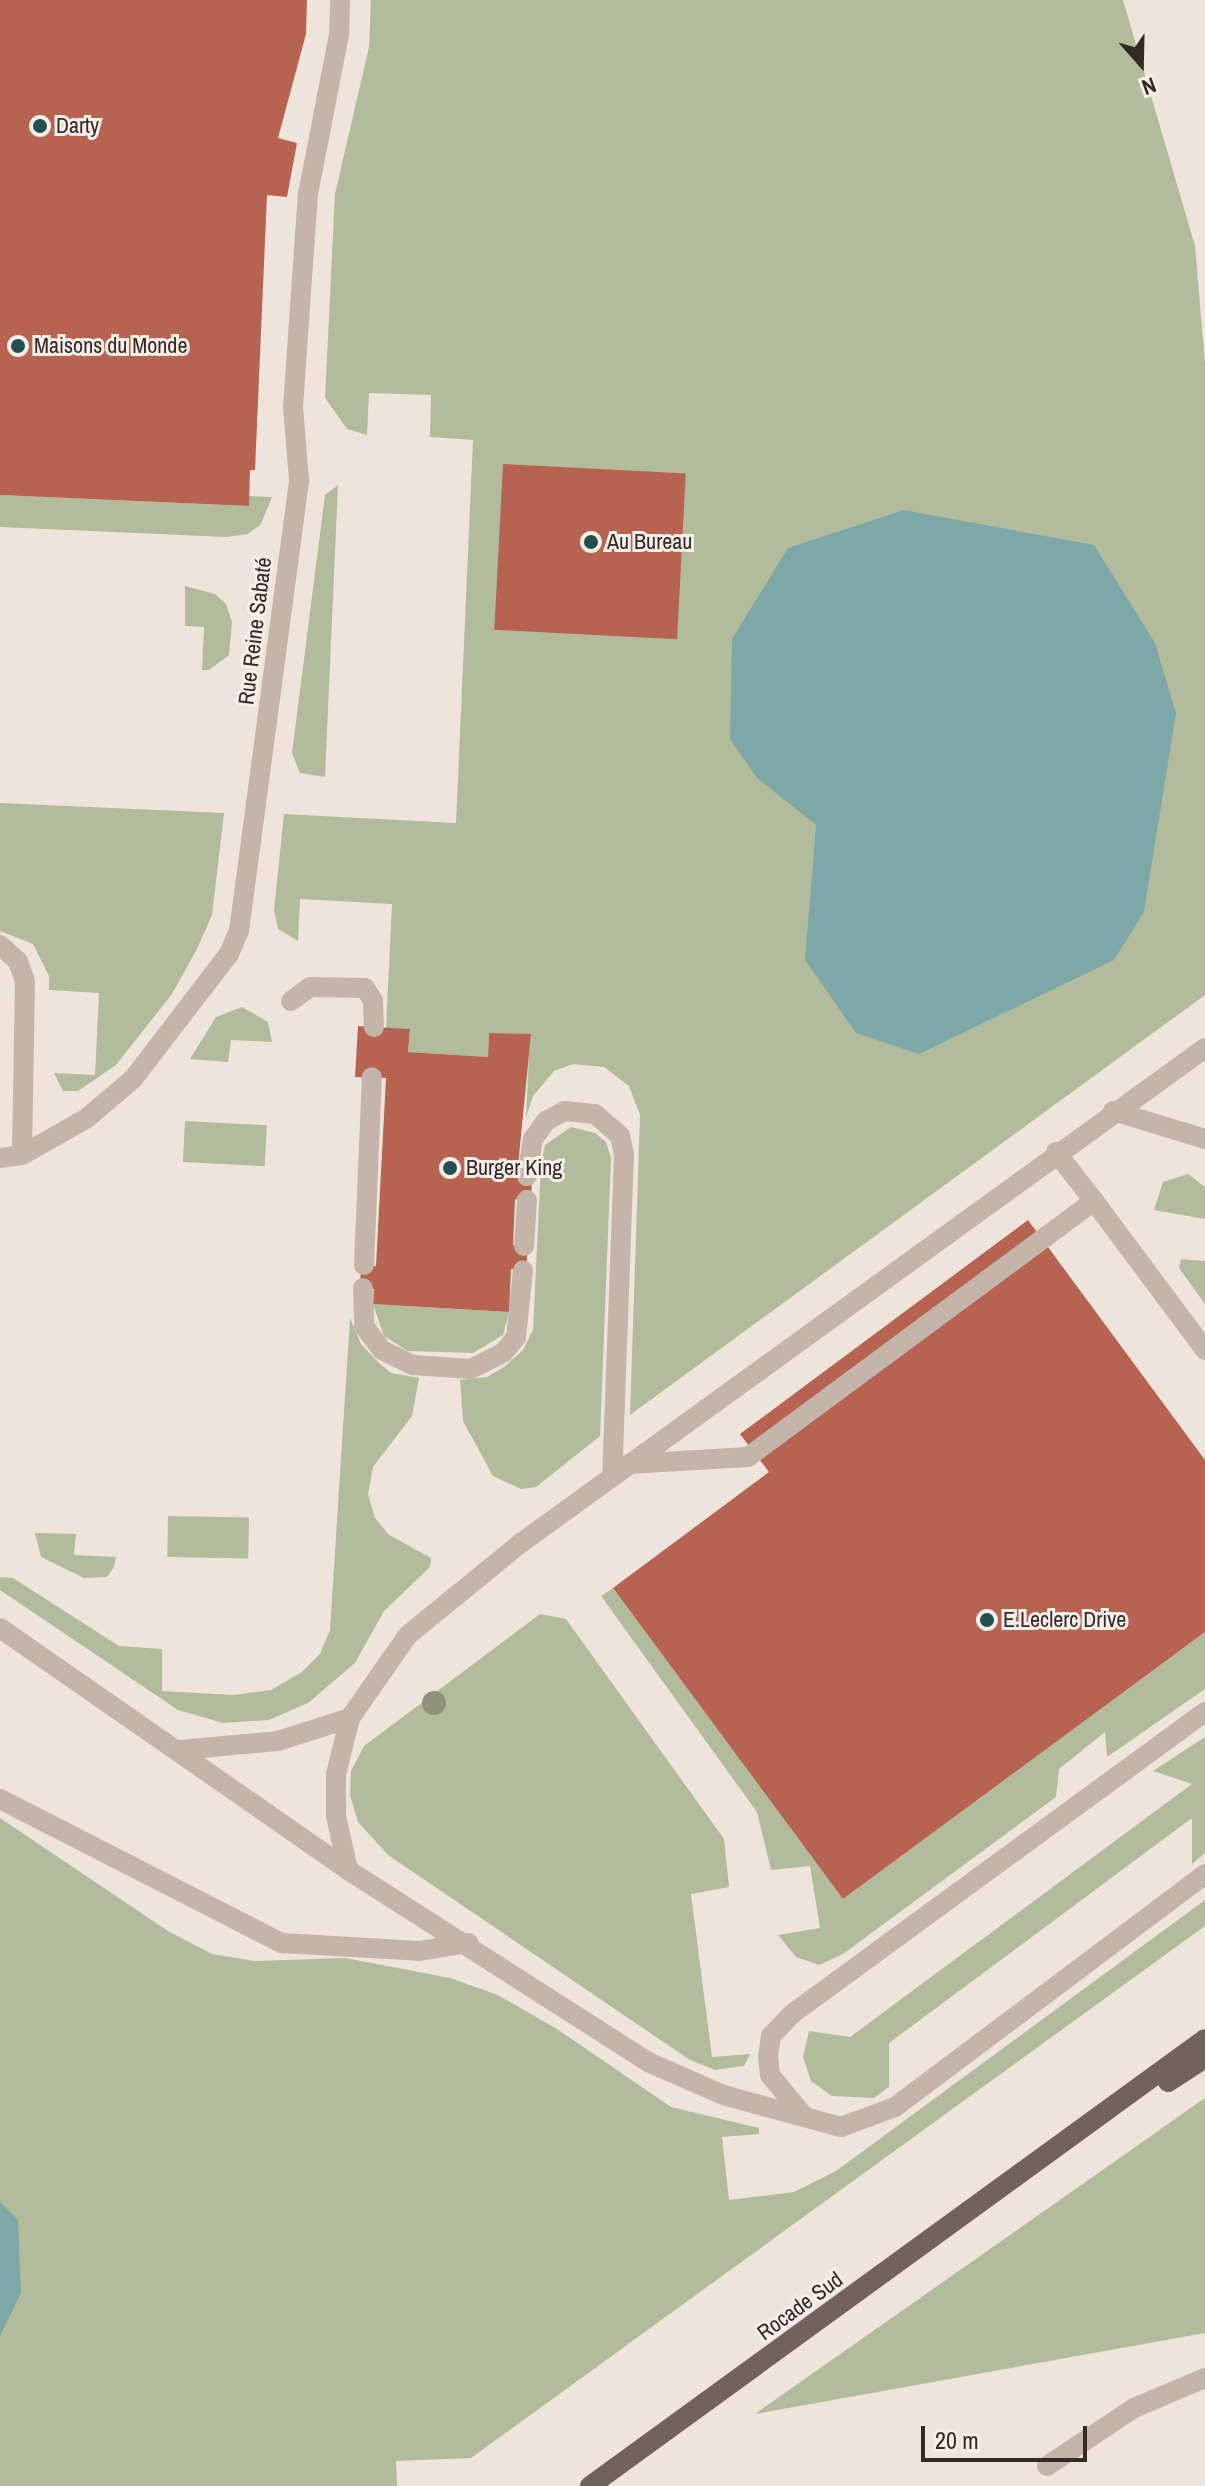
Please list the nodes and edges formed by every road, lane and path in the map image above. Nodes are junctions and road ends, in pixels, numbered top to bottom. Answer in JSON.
{"nodes":[{"id":1,"x":340,"y":0,"type":"edge"},
{"id":2,"x":0,"y":945,"type":"edge"},
{"id":3,"x":291,"y":1001,"type":"dead end"},
{"id":4,"x":374,"y":1027,"type":"dead end"},
{"id":5,"x":1205,"y":1048,"type":"edge"},
{"id":6,"x":372,"y":1077,"type":"dead end"},
{"id":7,"x":1113,"y":1111,"type":"junction"},
{"id":8,"x":1205,"y":1139,"type":"edge"},
{"id":9,"x":1056,"y":1152,"type":"junction"},
{"id":10,"x":22,"y":1155,"type":"junction"},
{"id":11,"x":0,"y":1158,"type":"edge"},
{"id":12,"x":527,"y":1176,"type":"dead end"},
{"id":13,"x":527,"y":1200,"type":"dead end"},
{"id":14,"x":1094,"y":1201,"type":"junction"},
{"id":15,"x":524,"y":1246,"type":"dead end"},
{"id":16,"x":364,"y":1265,"type":"dead end"},
{"id":17,"x":523,"y":1270,"type":"dead end"},
{"id":18,"x":363,"y":1288,"type":"dead end"},
{"id":19,"x":1205,"y":1350,"type":"edge"},
{"id":20,"x":620,"y":1470,"type":"junction"},
{"id":21,"x":0,"y":1628,"type":"edge"},
{"id":22,"x":1205,"y":1712,"type":"edge"},
{"id":23,"x":350,"y":1718,"type":"junction"},
{"id":24,"x":180,"y":1750,"type":"junction"},
{"id":25,"x":0,"y":1799,"type":"edge"},
{"id":26,"x":348,"y":1870,"type":"junction"},
{"id":27,"x":1205,"y":1874,"type":"edge"},
{"id":28,"x":468,"y":1943,"type":"junction"},
{"id":29,"x":1205,"y":2039,"type":"edge"},
{"id":30,"x":1205,"y":2058,"type":"edge"},
{"id":31,"x":803,"y":2115,"type":"junction"},
{"id":32,"x":1037,"y":2166,"type":"junction"},
{"id":33,"x":1205,"y":2378,"type":"edge"},
{"id":34,"x":1047,"y":2466,"type":"dead end"},
{"id":35,"x":590,"y":2486,"type":"edge"}],
"edges":[{"from":1,"to":10,"type":"street","name":"Rue Reine Sabaté"},
{"from":2,"to":10,"type":"street"},
{"from":3,"to":4,"type":"street"},
{"from":5,"to":7,"type":"street"},
{"from":6,"to":16,"type":"street"},
{"from":7,"to":8,"type":"street"},
{"from":7,"to":9,"type":"street"},
{"from":9,"to":14,"type":"street"},
{"from":9,"to":20,"type":"street"},
{"from":10,"to":11,"type":"street","name":"Rue Reine Sabaté"},
{"from":12,"to":20,"type":"street"},
{"from":13,"to":15,"type":"street"},
{"from":14,"to":19,"type":"street"},
{"from":14,"to":20,"type":"street"},
{"from":17,"to":18,"type":"street"},
{"from":20,"to":23,"type":"street"},
{"from":21,"to":24,"type":"street"},
{"from":22,"to":31,"type":"street"},
{"from":23,"to":24,"type":"street"},
{"from":23,"to":26,"type":"street"},
{"from":24,"to":26,"type":"street"},
{"from":25,"to":28,"type":"street"},
{"from":26,"to":28,"type":"street"},
{"from":27,"to":31,"type":"street"},
{"from":28,"to":31,"type":"street"},
{"from":29,"to":32,"type":"main road","name":"Rocade Sud"},
{"from":30,"to":32,"type":"main road","name":"Rocade Sud"},
{"from":32,"to":35,"type":"main road","name":"Rocade Sud"},
{"from":33,"to":34,"type":"street"}]}
